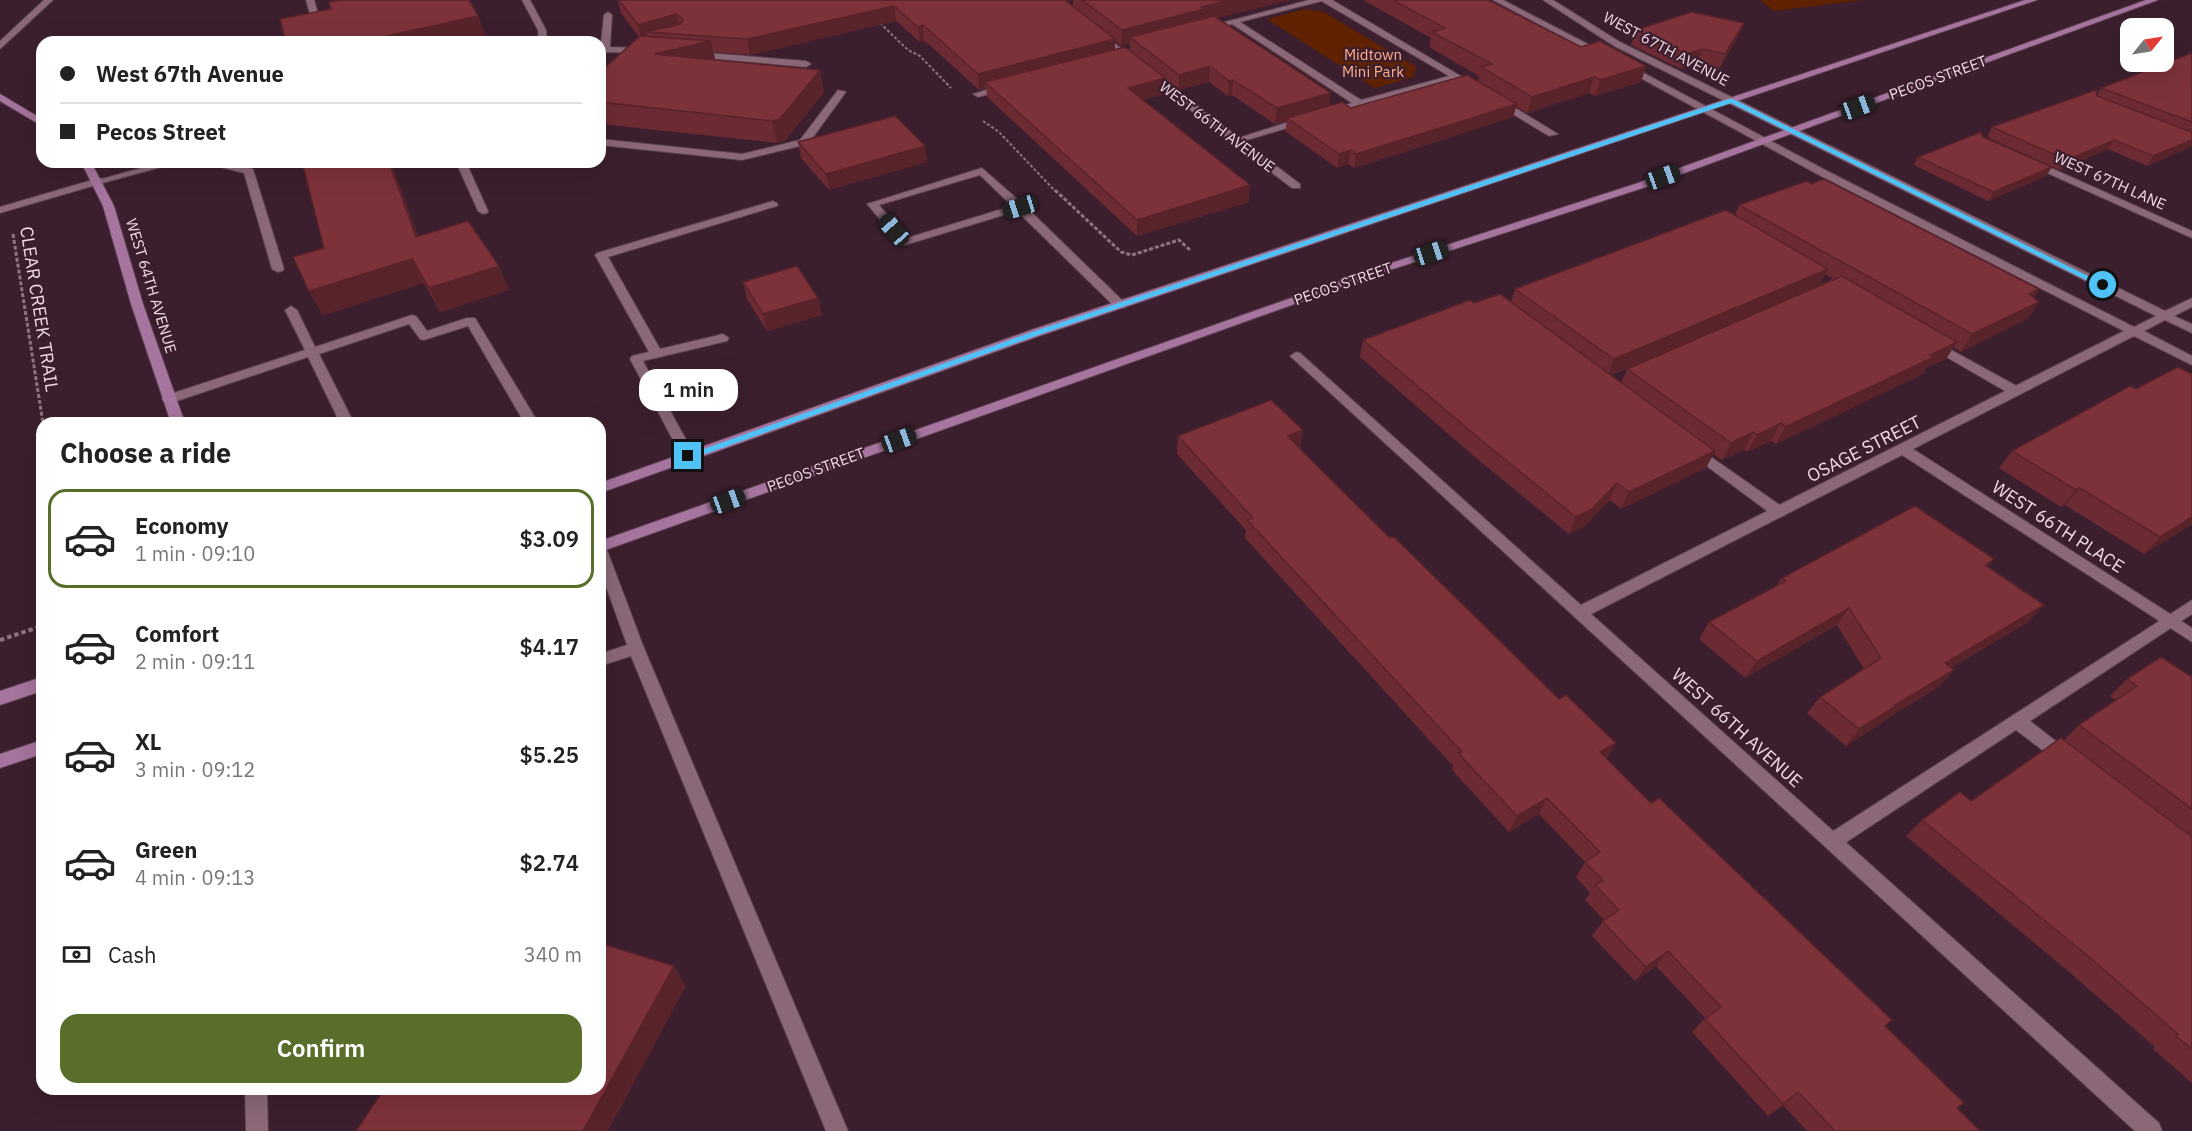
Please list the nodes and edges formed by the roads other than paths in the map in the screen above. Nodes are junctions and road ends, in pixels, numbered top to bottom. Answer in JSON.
{"nodes":[{"id":1,"x":49,"y":0,"type":"edge"},
{"id":2,"x":310,"y":0,"type":"edge"},
{"id":3,"x":526,"y":0,"type":"edge"},
{"id":4,"x":1319,"y":0,"type":"edge"},
{"id":5,"x":1326,"y":0,"type":"edge"},
{"id":6,"x":1497,"y":0,"type":"edge"},
{"id":7,"x":1547,"y":0,"type":"edge"},
{"id":8,"x":2032,"y":0,"type":"edge"},
{"id":9,"x":2154,"y":0,"type":"edge"},
{"id":10,"x":1560,"y":4,"type":"edge"},
{"id":11,"x":608,"y":15,"type":"dead end"},
{"id":12,"x":340,"y":19,"type":"edge"},
{"id":13,"x":1234,"y":22,"type":"junction"},
{"id":14,"x":1089,"y":28,"type":"edge"},
{"id":15,"x":1191,"y":32,"type":"edge"},
{"id":16,"x":542,"y":36,"type":"edge"},
{"id":17,"x":604,"y":36,"type":"edge"},
{"id":18,"x":0,"y":46,"type":"edge"},
{"id":19,"x":653,"y":47,"type":"edge"},
{"id":20,"x":606,"y":49,"type":"edge"},
{"id":21,"x":690,"y":54,"type":"edge"},
{"id":22,"x":806,"y":64,"type":"dead end"},
{"id":23,"x":1457,"y":77,"type":"junction"},
{"id":24,"x":1012,"y":86,"type":"edge"},
{"id":25,"x":841,"y":92,"type":"dead end"},
{"id":26,"x":978,"y":94,"type":"edge"},
{"id":27,"x":0,"y":97,"type":"edge"},
{"id":28,"x":1731,"y":100,"type":"junction"},
{"id":29,"x":1360,"y":104,"type":"junction"},
{"id":30,"x":1705,"y":109,"type":"junction"},
{"id":31,"x":36,"y":119,"type":"edge"},
{"id":32,"x":1792,"y":131,"type":"junction"},
{"id":33,"x":1553,"y":134,"type":"dead end"},
{"id":34,"x":1234,"y":141,"type":"junction"},
{"id":35,"x":1764,"y":141,"type":"junction"},
{"id":36,"x":606,"y":143,"type":"edge"},
{"id":37,"x":2025,"y":159,"type":"edge"},
{"id":38,"x":90,"y":168,"type":"edge"},
{"id":39,"x":152,"y":168,"type":"edge"},
{"id":40,"x":234,"y":168,"type":"edge"},
{"id":41,"x":464,"y":168,"type":"edge"},
{"id":42,"x":99,"y":181,"type":"junction"},
{"id":43,"x":1296,"y":186,"type":"dead end"},
{"id":44,"x":773,"y":204,"type":"dead end"},
{"id":45,"x":1020,"y":207,"type":"junction"},
{"id":46,"x":2,"y":210,"type":"edge"},
{"id":47,"x":483,"y":211,"type":"dead end"},
{"id":48,"x":2192,"y":235,"type":"edge"},
{"id":49,"x":278,"y":269,"type":"dead end"},
{"id":50,"x":2192,"y":302,"type":"edge"},
{"id":51,"x":1120,"y":305,"type":"junction"},
{"id":52,"x":291,"y":310,"type":"dead end"},
{"id":53,"x":2164,"y":316,"type":"junction"},
{"id":54,"x":2192,"y":330,"type":"edge"},
{"id":55,"x":2135,"y":332,"type":"junction"},
{"id":56,"x":723,"y":338,"type":"dead end"},
{"id":57,"x":1924,"y":339,"type":"edge"},
{"id":58,"x":313,"y":352,"type":"junction"},
{"id":59,"x":656,"y":354,"type":"junction"},
{"id":60,"x":1296,"y":356,"type":"dead end"},
{"id":61,"x":2192,"y":361,"type":"edge"},
{"id":62,"x":2017,"y":392,"type":"junction"},
{"id":63,"x":169,"y":399,"type":"junction"},
{"id":64,"x":176,"y":417,"type":"edge"},
{"id":65,"x":343,"y":417,"type":"edge"},
{"id":66,"x":528,"y":417,"type":"edge"},
{"id":67,"x":1688,"y":445,"type":"edge"},
{"id":68,"x":1903,"y":449,"type":"junction"},
{"id":69,"x":688,"y":456,"type":"junction"},
{"id":70,"x":606,"y":486,"type":"edge"},
{"id":71,"x":1779,"y":512,"type":"junction"},
{"id":72,"x":606,"y":546,"type":"edge"},
{"id":73,"x":606,"y":565,"type":"edge"},
{"id":74,"x":2192,"y":606,"type":"edge"},
{"id":75,"x":1580,"y":613,"type":"junction"},
{"id":76,"x":2169,"y":622,"type":"junction"},
{"id":77,"x":2192,"y":636,"type":"edge"},
{"id":78,"x":636,"y":648,"type":"junction"},
{"id":79,"x":606,"y":658,"type":"edge"},
{"id":80,"x":36,"y":686,"type":"edge"},
{"id":81,"x":0,"y":698,"type":"edge"},
{"id":82,"x":2017,"y":721,"type":"junction"},
{"id":83,"x":36,"y":749,"type":"edge"},
{"id":84,"x":0,"y":762,"type":"edge"},
{"id":85,"x":2081,"y":770,"type":"edge"},
{"id":86,"x":1833,"y":842,"type":"junction"},
{"id":87,"x":256,"y":1095,"type":"edge"},
{"id":88,"x":257,"y":1131,"type":"edge"},
{"id":89,"x":837,"y":1131,"type":"edge"},
{"id":90,"x":2151,"y":1131,"type":"edge"}],
"edges":[{"from":1,"to":18,"type":"street"},
{"from":2,"to":12,"type":"street"},
{"from":3,"to":16,"type":"street"},
{"from":4,"to":13,"type":"street"},
{"from":5,"to":23,"type":"street"},
{"from":6,"to":30,"type":"street","name":"WEST 67TH AVENUE"},
{"from":7,"to":10,"type":"street","name":"WEST 67TH AVENUE"},
{"from":8,"to":28,"type":"main road"},
{"from":9,"to":32,"type":"main road","name":"PECOS STREET"},
{"from":10,"to":28,"type":"street","name":"WEST 67TH AVENUE"},
{"from":11,"to":17,"type":"street"},
{"from":13,"to":15,"type":"street"},
{"from":13,"to":29,"type":"street"},
{"from":14,"to":34,"type":"street","name":"WEST 66TH AVENUE"},
{"from":19,"to":20,"type":"street"},
{"from":21,"to":22,"type":"street"},
{"from":23,"to":29,"type":"street"},
{"from":23,"to":33,"type":"street"},
{"from":24,"to":26,"type":"street"},
{"from":25,"to":36,"type":"street"},
{"from":27,"to":31,"type":"main road"},
{"from":28,"to":30,"type":"main road"},
{"from":28,"to":32,"type":"street","name":"WEST 67TH AVENUE"},
{"from":29,"to":34,"type":"street"},
{"from":30,"to":35,"type":"street","name":"WEST 67TH AVENUE"},
{"from":30,"to":51,"type":"main road"},
{"from":32,"to":35,"type":"main road","name":"PECOS STREET"},
{"from":32,"to":53,"type":"street","name":"WEST 67TH AVENUE"},
{"from":34,"to":43,"type":"street","name":"WEST 66TH AVENUE"},
{"from":35,"to":55,"type":"street","name":"WEST 67TH AVENUE"},
{"from":35,"to":72,"type":"main road","name":"PECOS STREET"},
{"from":37,"to":48,"type":"street","name":"WEST 67TH LANE"},
{"from":38,"to":42,"type":"main road","name":"WEST 64TH AVENUE"},
{"from":39,"to":42,"type":"street"},
{"from":40,"to":49,"type":"street"},
{"from":41,"to":47,"type":"street"},
{"from":42,"to":46,"type":"street"},
{"from":42,"to":63,"type":"main road","name":"WEST 64TH AVENUE"},
{"from":44,"to":59,"type":"street"},
{"from":45,"to":45,"type":"street"},
{"from":45,"to":51,"type":"street"},
{"from":50,"to":53,"type":"street","name":"OSAGE STREET"},
{"from":51,"to":69,"type":"main road"},
{"from":52,"to":58,"type":"street"},
{"from":53,"to":54,"type":"street","name":"WEST 67TH AVENUE"},
{"from":53,"to":55,"type":"street","name":"OSAGE STREET"},
{"from":55,"to":61,"type":"street","name":"WEST 67TH AVENUE"},
{"from":55,"to":62,"type":"street","name":"OSAGE STREET"},
{"from":56,"to":59,"type":"street"},
{"from":57,"to":62,"type":"street"},
{"from":58,"to":63,"type":"street"},
{"from":58,"to":65,"type":"street"},
{"from":58,"to":66,"type":"street"},
{"from":59,"to":69,"type":"street"},
{"from":60,"to":75,"type":"street","name":"WEST 66TH AVENUE"},
{"from":62,"to":68,"type":"street","name":"OSAGE STREET"},
{"from":63,"to":64,"type":"main road","name":"WEST 64TH AVENUE"},
{"from":67,"to":71,"type":"street"},
{"from":68,"to":71,"type":"street","name":"OSAGE STREET"},
{"from":68,"to":76,"type":"street","name":"WEST 66TH PLACE"},
{"from":69,"to":70,"type":"main road"},
{"from":71,"to":75,"type":"street","name":"OSAGE STREET"},
{"from":73,"to":78,"type":"street"},
{"from":74,"to":76,"type":"street"},
{"from":75,"to":86,"type":"street","name":"WEST 66TH AVENUE"},
{"from":76,"to":77,"type":"street","name":"WEST 66TH PLACE"},
{"from":76,"to":82,"type":"street"},
{"from":78,"to":79,"type":"street"},
{"from":78,"to":89,"type":"street"},
{"from":80,"to":81,"type":"main road"},
{"from":82,"to":85,"type":"street"},
{"from":82,"to":86,"type":"street"},
{"from":83,"to":84,"type":"main road"},
{"from":86,"to":90,"type":"street","name":"WEST 66TH AVENUE"},
{"from":87,"to":88,"type":"street"}]}
